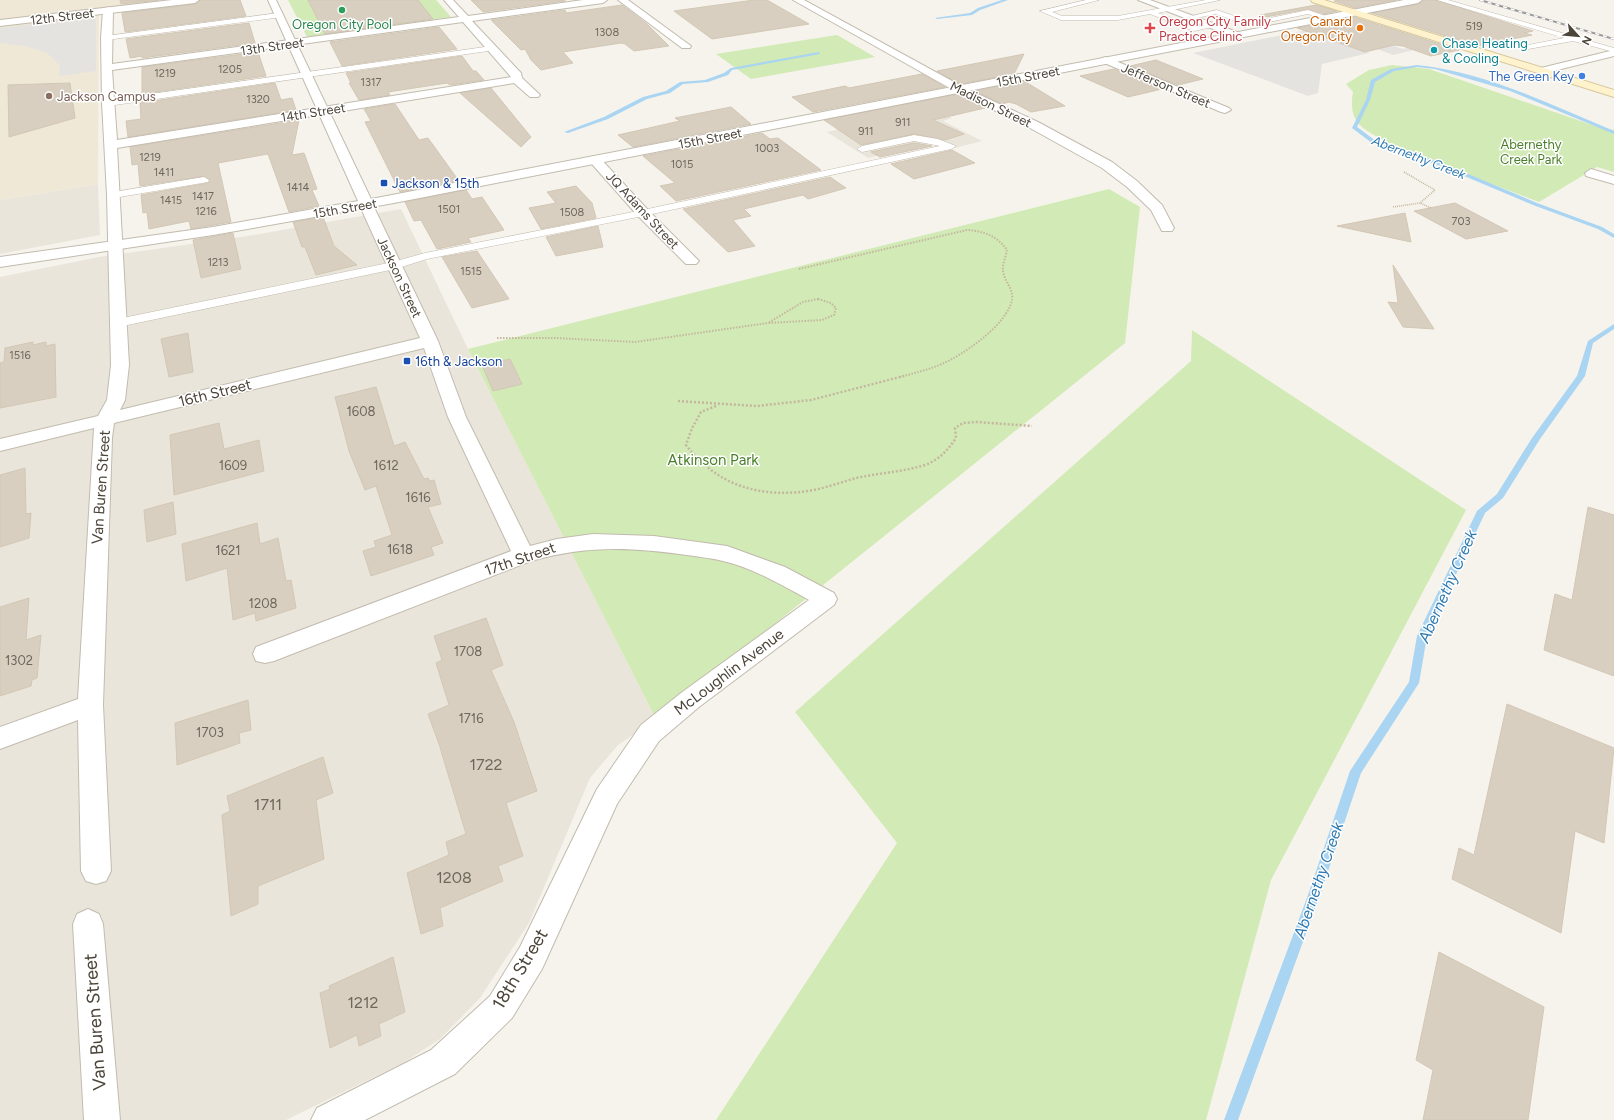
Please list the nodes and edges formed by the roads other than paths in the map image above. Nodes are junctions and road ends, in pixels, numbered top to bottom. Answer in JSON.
{"nodes":[{"id":1,"x":195,"y":0,"type":"edge"},
{"id":2,"x":272,"y":0,"type":"edge"},
{"id":3,"x":448,"y":0,"type":"edge"},
{"id":4,"x":603,"y":0,"type":"edge"},
{"id":5,"x":622,"y":0,"type":"edge"},
{"id":6,"x":797,"y":0,"type":"edge"},
{"id":7,"x":1096,"y":0,"type":"edge"},
{"id":8,"x":1142,"y":0,"type":"edge"},
{"id":9,"x":1217,"y":0,"type":"edge"},
{"id":10,"x":1315,"y":0,"type":"edge"},
{"id":11,"x":1417,"y":0,"type":"edge"},
{"id":12,"x":1440,"y":0,"type":"edge"},
{"id":13,"x":1167,"y":5,"type":"edge"},
{"id":14,"x":1150,"y":8,"type":"junction"},
{"id":15,"x":108,"y":10,"type":"junction"},
{"id":16,"x":1355,"y":12,"type":"junction"},
{"id":17,"x":280,"y":15,"type":"junction"},
{"id":18,"x":1188,"y":17,"type":"junction"},
{"id":19,"x":1327,"y":18,"type":"junction"},
{"id":20,"x":466,"y":19,"type":"junction"},
{"id":21,"x":0,"y":23,"type":"edge"},
{"id":22,"x":1214,"y":26,"type":"junction"},
{"id":23,"x":1237,"y":35,"type":"junction"},
{"id":24,"x":106,"y":38,"type":"junction"},
{"id":25,"x":1572,"y":38,"type":"junction"},
{"id":26,"x":292,"y":43,"type":"junction"},
{"id":27,"x":686,"y":46,"type":"dead end"},
{"id":28,"x":492,"y":48,"type":"junction"},
{"id":29,"x":1526,"y":48,"type":"dead end"},
{"id":30,"x":1613,"y":53,"type":"edge"},
{"id":31,"x":1106,"y":60,"type":"junction"},
{"id":32,"x":107,"y":68,"type":"junction"},
{"id":33,"x":1541,"y":71,"type":"junction"},
{"id":34,"x":307,"y":75,"type":"junction"},
{"id":35,"x":516,"y":79,"type":"junction"},
{"id":36,"x":959,"y":89,"type":"junction"},
{"id":37,"x":1614,"y":94,"type":"edge"},
{"id":38,"x":534,"y":95,"type":"dead end"},
{"id":39,"x":108,"y":103,"type":"junction"},
{"id":40,"x":1225,"y":110,"type":"dead end"},
{"id":41,"x":323,"y":111,"type":"junction"},
{"id":42,"x":110,"y":145,"type":"junction"},
{"id":43,"x":862,"y":149,"type":"dead end"},
{"id":44,"x":596,"y":160,"type":"junction"},
{"id":45,"x":1591,"y":173,"type":"dead end"},
{"id":46,"x":204,"y":180,"type":"dead end"},
{"id":47,"x":1614,"y":180,"type":"edge"},
{"id":48,"x":114,"y":195,"type":"junction"},
{"id":49,"x":366,"y":204,"type":"junction"},
{"id":50,"x":643,"y":213,"type":"junction"},
{"id":51,"x":1167,"y":228,"type":"dead end"},
{"id":52,"x":116,"y":244,"type":"junction"},
{"id":53,"x":691,"y":261,"type":"dead end"},
{"id":54,"x":0,"y":262,"type":"edge"},
{"id":55,"x":396,"y":265,"type":"junction"},
{"id":56,"x":118,"y":323,"type":"junction"},
{"id":57,"x":430,"y":341,"type":"junction"},
{"id":58,"x":105,"y":420,"type":"junction"},
{"id":59,"x":0,"y":445,"type":"edge"},
{"id":60,"x":524,"y":555,"type":"junction"},
{"id":61,"x":826,"y":599,"type":"joint"},
{"id":62,"x":265,"y":654,"type":"dead end"},
{"id":63,"x":90,"y":705,"type":"junction"},
{"id":64,"x":0,"y":738,"type":"edge"},
{"id":65,"x":636,"y":750,"type":"joint"},
{"id":66,"x":96,"y":872,"type":"dead end"},
{"id":67,"x":88,"y":924,"type":"dead end"},
{"id":68,"x":102,"y":1120,"type":"edge"},
{"id":69,"x":330,"y":1120,"type":"edge"}],
"edges":[{"from":1,"to":15,"type":"street","name":"12th Street"},
{"from":2,"to":17,"type":"street","name":"Jackson Street"},
{"from":3,"to":20,"type":"street"},
{"from":4,"to":20,"type":"street","name":"13th Street"},
{"from":5,"to":27,"type":"street"},
{"from":6,"to":36,"type":"street","name":"Madison Street"},
{"from":7,"to":14,"type":"lane"},
{"from":8,"to":14,"type":"street"},
{"from":9,"to":13,"type":"lane"},
{"from":10,"to":16,"type":"main road"},
{"from":11,"to":16,"type":"street","name":"15th Street"},
{"from":12,"to":25,"type":"lane"},
{"from":13,"to":14,"type":"street"},
{"from":13,"to":18,"type":"street"},
{"from":14,"to":22,"type":"lane"},
{"from":15,"to":21,"type":"street","name":"12th Street"},
{"from":15,"to":24,"type":"street","name":"Van Buren Street"},
{"from":16,"to":19,"type":"street","name":"15th Street"},
{"from":16,"to":33,"type":"main road"},
{"from":17,"to":24,"type":"lane"},
{"from":17,"to":26,"type":"street","name":"Jackson Street"},
{"from":18,"to":19,"type":"lane"},
{"from":18,"to":22,"type":"street"},
{"from":19,"to":23,"type":"street","name":"15th Street"},
{"from":20,"to":26,"type":"street","name":"13th Street"},
{"from":20,"to":28,"type":"street"},
{"from":22,"to":23,"type":"street"},
{"from":23,"to":31,"type":"street","name":"15th Street"},
{"from":24,"to":32,"type":"street","name":"Van Buren Street"},
{"from":25,"to":29,"type":"lane"},
{"from":25,"to":30,"type":"lane"},
{"from":26,"to":32,"type":"street","name":"13th Street"},
{"from":26,"to":34,"type":"street","name":"Jackson Street"},
{"from":28,"to":34,"type":"lane"},
{"from":28,"to":35,"type":"street"},
{"from":30,"to":33,"type":"street"},
{"from":31,"to":36,"type":"street","name":"15th Street"},
{"from":31,"to":40,"type":"street","name":"Jefferson Street"},
{"from":32,"to":39,"type":"street","name":"Van Buren Street"},
{"from":33,"to":37,"type":"main road"},
{"from":34,"to":39,"type":"lane"},
{"from":34,"to":41,"type":"street","name":"Jackson Street"},
{"from":35,"to":38,"type":"street"},
{"from":35,"to":41,"type":"street","name":"14th Street"},
{"from":36,"to":44,"type":"street","name":"15th Street"},
{"from":36,"to":51,"type":"street","name":"Madison Street"},
{"from":39,"to":42,"type":"street","name":"Van Buren Street"},
{"from":41,"to":42,"type":"street","name":"14th Street"},
{"from":41,"to":49,"type":"street","name":"Jackson Street"},
{"from":42,"to":48,"type":"street","name":"Van Buren Street"},
{"from":43,"to":50,"type":"lane"},
{"from":44,"to":49,"type":"street","name":"15th Street"},
{"from":44,"to":50,"type":"street","name":"JQ Adams Street"},
{"from":45,"to":47,"type":"street"},
{"from":46,"to":48,"type":"lane"},
{"from":48,"to":52,"type":"street","name":"Van Buren Street"},
{"from":49,"to":52,"type":"street","name":"15th Street"},
{"from":49,"to":55,"type":"street","name":"Jackson Street"},
{"from":50,"to":53,"type":"street","name":"JQ Adams Street"},
{"from":50,"to":55,"type":"lane"},
{"from":52,"to":54,"type":"street","name":"15th Street"},
{"from":52,"to":56,"type":"street","name":"Van Buren Street"},
{"from":55,"to":56,"type":"lane"},
{"from":55,"to":57,"type":"street","name":"Jackson Street"},
{"from":56,"to":58,"type":"street","name":"Van Buren Street"},
{"from":57,"to":58,"type":"street","name":"16th Street"},
{"from":57,"to":60,"type":"street","name":"Jackson Street"},
{"from":58,"to":59,"type":"street","name":"16th Street"},
{"from":58,"to":63,"type":"street","name":"Van Buren Street"},
{"from":60,"to":61,"type":"street","name":"17th Street"},
{"from":60,"to":62,"type":"street","name":"17th Street"},
{"from":61,"to":65,"type":"street","name":"McLoughlin Avenue"},
{"from":63,"to":64,"type":"street"},
{"from":63,"to":66,"type":"street","name":"Van Buren Street"},
{"from":65,"to":69,"type":"street","name":"18th Street"},
{"from":67,"to":68,"type":"street","name":"Van Buren Street"}]}
